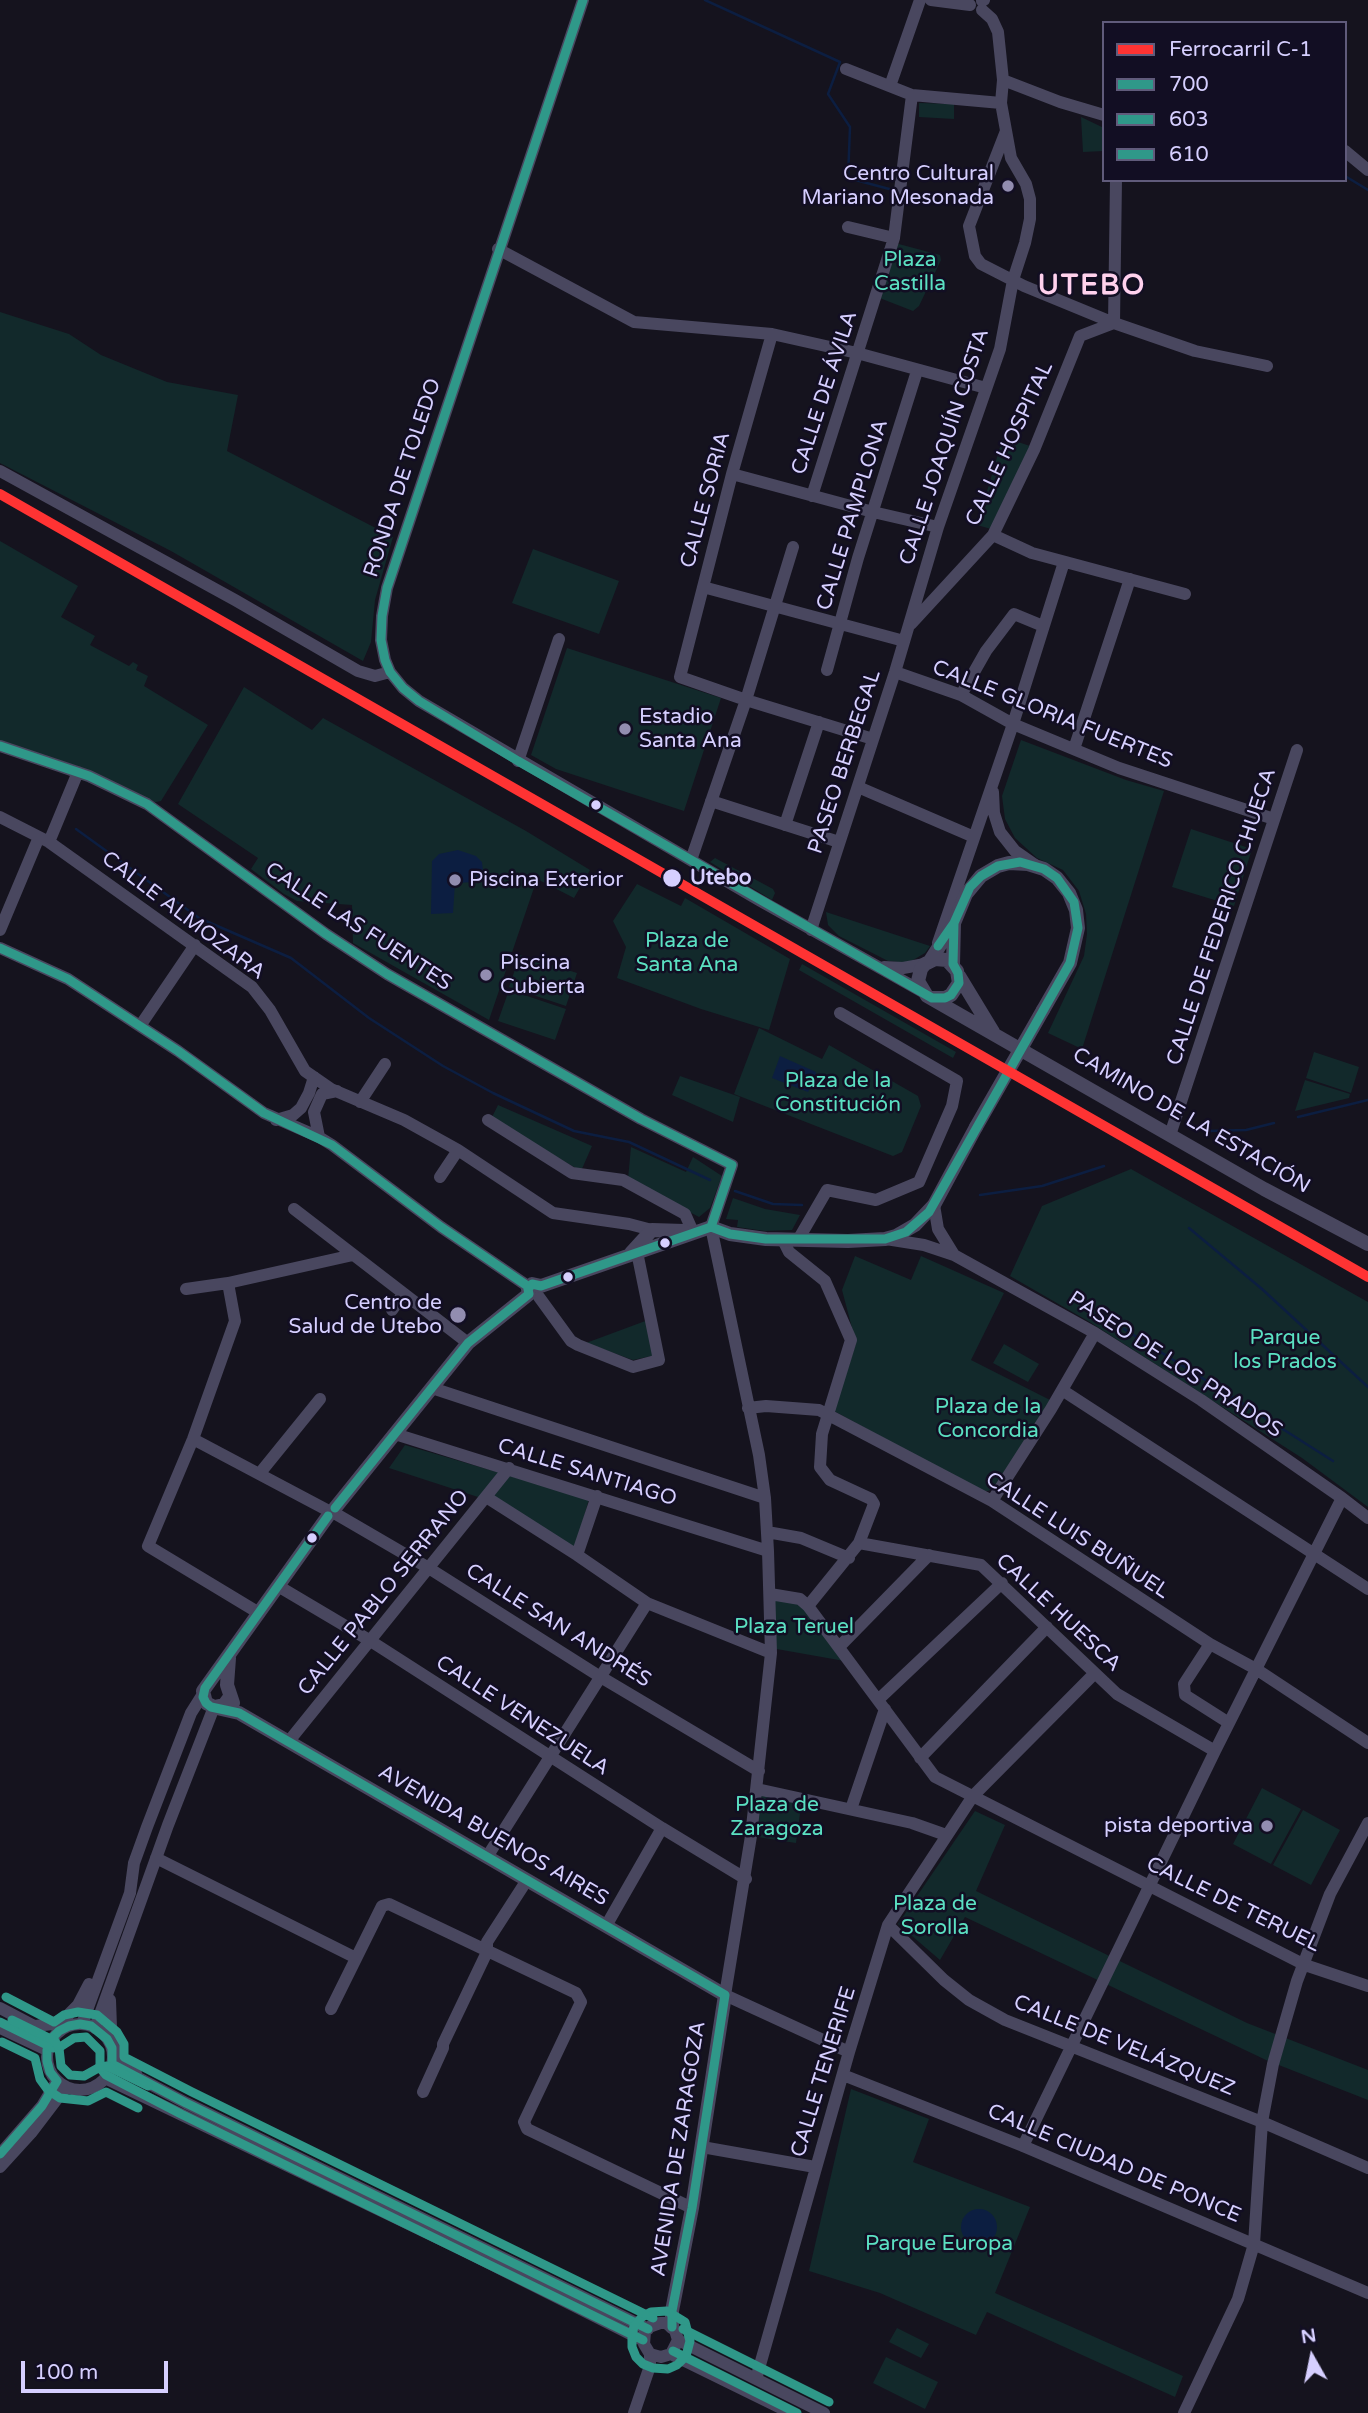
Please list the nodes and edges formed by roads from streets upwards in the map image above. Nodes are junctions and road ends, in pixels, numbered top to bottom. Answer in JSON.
{"nodes":[{"id":1,"x":583,"y":0,"type":"edge"},
{"id":2,"x":920,"y":0,"type":"edge"},
{"id":3,"x":931,"y":0,"type":"edge"},
{"id":4,"x":979,"y":3,"type":"edge"},
{"id":5,"x":846,"y":69,"type":"dead end"},
{"id":6,"x":1003,"y":80,"type":"junction"},
{"id":7,"x":890,"y":86,"type":"junction"},
{"id":8,"x":912,"y":95,"type":"junction"},
{"id":9,"x":1001,"y":103,"type":"junction"},
{"id":10,"x":1102,"y":114,"type":"edge"},
{"id":11,"x":1006,"y":131,"type":"junction"},
{"id":12,"x":1347,"y":153,"type":"edge"},
{"id":13,"x":1368,"y":170,"type":"edge"},
{"id":14,"x":1116,"y":182,"type":"edge"},
{"id":15,"x":848,"y":227,"type":"dead end"},
{"id":16,"x":894,"y":238,"type":"junction"},
{"id":17,"x":498,"y":249,"type":"junction"},
{"id":18,"x":1013,"y":280,"type":"junction"},
{"id":19,"x":1114,"y":323,"type":"junction"},
{"id":20,"x":772,"y":334,"type":"junction"},
{"id":21,"x":857,"y":353,"type":"junction"},
{"id":22,"x":1267,"y":366,"type":"dead end"},
{"id":23,"x":917,"y":371,"type":"junction"},
{"id":24,"x":986,"y":388,"type":"junction"},
{"id":25,"x":0,"y":471,"type":"edge"},
{"id":26,"x":732,"y":474,"type":"junction"},
{"id":27,"x":812,"y":496,"type":"junction"},
{"id":28,"x":873,"y":512,"type":"junction"},
{"id":29,"x":938,"y":527,"type":"junction"},
{"id":30,"x":993,"y":535,"type":"junction"},
{"id":31,"x":793,"y":547,"type":"dead end"},
{"id":32,"x":1064,"y":562,"type":"junction"},
{"id":33,"x":1130,"y":579,"type":"junction"},
{"id":34,"x":703,"y":587,"type":"junction"},
{"id":35,"x":1185,"y":594,"type":"dead end"},
{"id":36,"x":775,"y":606,"type":"junction"},
{"id":37,"x":840,"y":622,"type":"junction"},
{"id":38,"x":909,"y":625,"type":"junction"},
{"id":39,"x":1044,"y":626,"type":"junction"},
{"id":40,"x":559,"y":639,"type":"dead end"},
{"id":41,"x":904,"y":641,"type":"junction"},
{"id":42,"x":827,"y":670,"type":"dead end"},
{"id":43,"x":390,"y":672,"type":"junction"},
{"id":44,"x":895,"y":672,"type":"junction"},
{"id":45,"x":961,"y":695,"type":"junction"},
{"id":46,"x":746,"y":700,"type":"junction"},
{"id":47,"x":819,"y":722,"type":"junction"},
{"id":48,"x":1013,"y":723,"type":"junction"},
{"id":49,"x":873,"y":739,"type":"junction"},
{"id":50,"x":0,"y":746,"type":"edge"},
{"id":51,"x":1074,"y":749,"type":"junction"},
{"id":52,"x":1297,"y":750,"type":"dead end"},
{"id":53,"x":518,"y":761,"type":"junction"},
{"id":54,"x":78,"y":772,"type":"junction"},
{"id":55,"x":993,"y":781,"type":"junction"},
{"id":56,"x":858,"y":787,"type":"junction"},
{"id":57,"x":711,"y":801,"type":"junction"},
{"id":58,"x":0,"y":817,"type":"edge"},
{"id":59,"x":1274,"y":819,"type":"junction"},
{"id":60,"x":785,"y":825,"type":"junction"},
{"id":61,"x":974,"y":837,"type":"junction"},
{"id":62,"x":44,"y":840,"type":"junction"},
{"id":63,"x":839,"y":842,"type":"junction"},
{"id":64,"x":691,"y":860,"type":"junction"},
{"id":65,"x":1035,"y":865,"type":"junction"},
{"id":66,"x":819,"y":910,"type":"junction"},
{"id":67,"x":954,"y":923,"type":"junction"},
{"id":68,"x":0,"y":930,"type":"edge"},
{"id":69,"x":811,"y":930,"type":"junction"},
{"id":70,"x":826,"y":938,"type":"junction"},
{"id":71,"x":195,"y":945,"type":"junction"},
{"id":72,"x":937,"y":946,"type":"junction"},
{"id":73,"x":0,"y":948,"type":"edge"},
{"id":74,"x":927,"y":962,"type":"junction"},
{"id":75,"x":873,"y":964,"type":"junction"},
{"id":76,"x":956,"y":970,"type":"junction"},
{"id":77,"x":928,"y":995,"type":"junction"},
{"id":78,"x":840,"y":1013,"type":"dead end"},
{"id":79,"x":140,"y":1026,"type":"junction"},
{"id":80,"x":994,"y":1033,"type":"junction"},
{"id":81,"x":385,"y":1064,"type":"dead end"},
{"id":82,"x":314,"y":1077,"type":"junction"},
{"id":83,"x":337,"y":1091,"type":"junction"},
{"id":84,"x":360,"y":1102,"type":"junction"},
{"id":85,"x":276,"y":1120,"type":"junction"},
{"id":86,"x":488,"y":1120,"type":"dead end"},
{"id":87,"x":1170,"y":1135,"type":"junction"},
{"id":88,"x":319,"y":1137,"type":"junction"},
{"id":89,"x":458,"y":1150,"type":"junction"},
{"id":90,"x":440,"y":1177,"type":"dead end"},
{"id":91,"x":934,"y":1205,"type":"junction"},
{"id":92,"x":294,"y":1209,"type":"dead end"},
{"id":93,"x":711,"y":1227,"type":"junction"},
{"id":94,"x":693,"y":1231,"type":"junction"},
{"id":95,"x":657,"y":1234,"type":"junction"},
{"id":96,"x":885,"y":1239,"type":"junction"},
{"id":97,"x":790,"y":1240,"type":"junction"},
{"id":98,"x":1368,"y":1244,"type":"edge"},
{"id":99,"x":633,"y":1254,"type":"junction"},
{"id":100,"x":353,"y":1255,"type":"junction"},
{"id":101,"x":954,"y":1255,"type":"junction"},
{"id":102,"x":228,"y":1283,"type":"junction"},
{"id":103,"x":186,"y":1289,"type":"dead end"},
{"id":104,"x":534,"y":1291,"type":"junction"},
{"id":105,"x":403,"y":1294,"type":"junction"},
{"id":106,"x":392,"y":1310,"type":"dead end"},
{"id":107,"x":1095,"y":1333,"type":"junction"},
{"id":108,"x":468,"y":1343,"type":"junction"},
{"id":109,"x":432,"y":1388,"type":"junction"},
{"id":110,"x":1062,"y":1390,"type":"junction"},
{"id":111,"x":320,"y":1399,"type":"dead end"},
{"id":112,"x":748,"y":1408,"type":"junction"},
{"id":113,"x":828,"y":1416,"type":"junction"},
{"id":114,"x":395,"y":1434,"type":"junction"},
{"id":115,"x":193,"y":1439,"type":"junction"},
{"id":116,"x":509,"y":1468,"type":"junction"},
{"id":117,"x":260,"y":1473,"type":"junction"},
{"id":118,"x":597,"y":1496,"type":"junction"},
{"id":119,"x":486,"y":1497,"type":"junction"},
{"id":120,"x":765,"y":1497,"type":"junction"},
{"id":121,"x":1342,"y":1498,"type":"junction"},
{"id":122,"x":992,"y":1501,"type":"junction"},
{"id":123,"x":332,"y":1512,"type":"junction"},
{"id":124,"x":1368,"y":1518,"type":"edge"},
{"id":125,"x":767,"y":1532,"type":"junction"},
{"id":126,"x":859,"y":1542,"type":"junction"},
{"id":127,"x":768,"y":1551,"type":"junction"},
{"id":128,"x":1314,"y":1554,"type":"junction"},
{"id":129,"x":577,"y":1555,"type":"junction"},
{"id":130,"x":929,"y":1555,"type":"junction"},
{"id":131,"x":849,"y":1558,"type":"junction"},
{"id":132,"x":427,"y":1567,"type":"junction"},
{"id":133,"x":1002,"y":1583,"type":"junction"},
{"id":134,"x":278,"y":1586,"type":"junction"},
{"id":135,"x":1368,"y":1589,"type":"edge"},
{"id":136,"x":770,"y":1594,"type":"junction"},
{"id":137,"x":647,"y":1603,"type":"junction"},
{"id":138,"x":808,"y":1606,"type":"junction"},
{"id":139,"x":259,"y":1613,"type":"junction"},
{"id":140,"x":1047,"y":1627,"type":"junction"},
{"id":141,"x":369,"y":1640,"type":"junction"},
{"id":142,"x":1210,"y":1644,"type":"junction"},
{"id":143,"x":839,"y":1647,"type":"junction"},
{"id":144,"x":771,"y":1653,"type":"junction"},
{"id":145,"x":229,"y":1655,"type":"junction"},
{"id":146,"x":1256,"y":1669,"type":"junction"},
{"id":147,"x":1094,"y":1674,"type":"junction"},
{"id":148,"x":599,"y":1676,"type":"junction"},
{"id":149,"x":207,"y":1688,"type":"junction"},
{"id":150,"x":228,"y":1691,"type":"junction"},
{"id":151,"x":882,"y":1704,"type":"junction"},
{"id":152,"x":216,"y":1707,"type":"junction"},
{"id":153,"x":239,"y":1713,"type":"junction"},
{"id":154,"x":1229,"y":1723,"type":"junction"},
{"id":155,"x":289,"y":1741,"type":"junction"},
{"id":156,"x":1368,"y":1743,"type":"edge"},
{"id":157,"x":1215,"y":1751,"type":"junction"},
{"id":158,"x":550,"y":1756,"type":"junction"},
{"id":159,"x":920,"y":1758,"type":"junction"},
{"id":160,"x":759,"y":1771,"type":"junction"},
{"id":161,"x":757,"y":1789,"type":"junction"},
{"id":162,"x":973,"y":1796,"type":"junction"},
{"id":163,"x":851,"y":1809,"type":"junction"},
{"id":164,"x":1368,"y":1823,"type":"edge"},
{"id":165,"x":662,"y":1828,"type":"junction"},
{"id":166,"x":946,"y":1835,"type":"junction"},
{"id":167,"x":487,"y":1857,"type":"junction"},
{"id":168,"x":156,"y":1858,"type":"junction"},
{"id":169,"x":134,"y":1863,"type":"junction"},
{"id":170,"x":746,"y":1879,"type":"junction"},
{"id":171,"x":527,"y":1880,"type":"junction"},
{"id":172,"x":1151,"y":1887,"type":"junction"},
{"id":173,"x":888,"y":1925,"type":"junction"},
{"id":174,"x":606,"y":1926,"type":"junction"},
{"id":175,"x":488,"y":1952,"type":"junction"},
{"id":176,"x":356,"y":1958,"type":"junction"},
{"id":177,"x":1305,"y":1965,"type":"junction"},
{"id":178,"x":113,"y":1978,"type":"junction"},
{"id":179,"x":1368,"y":1986,"type":"edge"},
{"id":180,"x":725,"y":1995,"type":"junction"},
{"id":181,"x":0,"y":2008,"type":"edge"},
{"id":182,"x":331,"y":2008,"type":"dead end"},
{"id":183,"x":82,"y":2024,"type":"junction"},
{"id":184,"x":35,"y":2026,"type":"junction"},
{"id":185,"x":0,"y":2028,"type":"edge"},
{"id":186,"x":95,"y":2028,"type":"junction"},
{"id":187,"x":55,"y":2036,"type":"junction"},
{"id":188,"x":1070,"y":2047,"type":"junction"},
{"id":189,"x":47,"y":2050,"type":"junction"},
{"id":190,"x":849,"y":2052,"type":"junction"},
{"id":191,"x":111,"y":2064,"type":"junction"},
{"id":192,"x":843,"y":2075,"type":"junction"},
{"id":193,"x":105,"y":2078,"type":"junction"},
{"id":194,"x":147,"y":2082,"type":"junction"},
{"id":195,"x":61,"y":2084,"type":"junction"},
{"id":196,"x":423,"y":2092,"type":"dead end"},
{"id":197,"x":1262,"y":2122,"type":"junction"},
{"id":198,"x":1023,"y":2146,"type":"junction"},
{"id":199,"x":702,"y":2147,"type":"junction"},
{"id":200,"x":0,"y":2154,"type":"edge"},
{"id":201,"x":0,"y":2167,"type":"edge"},
{"id":202,"x":815,"y":2167,"type":"junction"},
{"id":203,"x":1368,"y":2168,"type":"edge"},
{"id":204,"x":692,"y":2208,"type":"junction"},
{"id":205,"x":1254,"y":2244,"type":"junction"},
{"id":206,"x":1368,"y":2293,"type":"edge"},
{"id":207,"x":672,"y":2325,"type":"junction"},
{"id":208,"x":646,"y":2335,"type":"junction"},
{"id":209,"x":657,"y":2358,"type":"junction"},
{"id":210,"x":756,"y":2379,"type":"junction"},
{"id":211,"x":634,"y":2413,"type":"edge"},
{"id":212,"x":791,"y":2413,"type":"edge"},
{"id":213,"x":824,"y":2413,"type":"edge"},
{"id":214,"x":1184,"y":2413,"type":"edge"}],
"edges":[{"from":1,"to":17,"type":"street","name":"RONDA DE TOLEDO"},
{"from":2,"to":7,"type":"street"},
{"from":3,"to":4,"type":"street"},
{"from":4,"to":6,"type":"street"},
{"from":5,"to":7,"type":"street"},
{"from":6,"to":9,"type":"street"},
{"from":6,"to":10,"type":"street"},
{"from":7,"to":8,"type":"street"},
{"from":8,"to":9,"type":"street"},
{"from":8,"to":16,"type":"street","name":"CALLE DE ÁVILA"},
{"from":9,"to":11,"type":"street"},
{"from":11,"to":18,"type":"street","name":"CALLE JOAQUÍN COSTA"},
{"from":11,"to":18,"type":"street"},
{"from":12,"to":13,"type":"street"},
{"from":14,"to":19,"type":"street"},
{"from":15,"to":16,"type":"street"},
{"from":16,"to":21,"type":"street","name":"CALLE DE ÁVILA"},
{"from":17,"to":20,"type":"street"},
{"from":17,"to":43,"type":"street","name":"RONDA DE TOLEDO"},
{"from":18,"to":19,"type":"street"},
{"from":18,"to":24,"type":"street","name":"CALLE JOAQUÍN COSTA"},
{"from":19,"to":22,"type":"street"},
{"from":19,"to":30,"type":"street","name":"CALLE HOSPITAL"},
{"from":20,"to":21,"type":"street"},
{"from":20,"to":26,"type":"street","name":"CALLE SORIA"},
{"from":21,"to":23,"type":"street"},
{"from":21,"to":27,"type":"street","name":"CALLE DE ÁVILA"},
{"from":23,"to":24,"type":"street"},
{"from":23,"to":28,"type":"street","name":"CALLE PAMPLONA"},
{"from":24,"to":29,"type":"street","name":"CALLE JOAQUÍN COSTA"},
{"from":25,"to":43,"type":"street"},
{"from":26,"to":27,"type":"street"},
{"from":26,"to":34,"type":"street","name":"CALLE SORIA"},
{"from":27,"to":28,"type":"street"},
{"from":28,"to":29,"type":"street"},
{"from":28,"to":37,"type":"street","name":"CALLE PAMPLONA"},
{"from":29,"to":38,"type":"street","name":"CALLE JOAQUÍN COSTA"},
{"from":30,"to":32,"type":"street"},
{"from":30,"to":38,"type":"street","name":"CALLE HOSPITAL"},
{"from":31,"to":36,"type":"street"},
{"from":32,"to":33,"type":"street"},
{"from":32,"to":39,"type":"street"},
{"from":33,"to":35,"type":"street"},
{"from":33,"to":51,"type":"street"},
{"from":34,"to":36,"type":"street"},
{"from":34,"to":46,"type":"street","name":"CALLE SORIA"},
{"from":36,"to":37,"type":"street"},
{"from":36,"to":46,"type":"street"},
{"from":37,"to":41,"type":"street"},
{"from":37,"to":42,"type":"street","name":"CALLE PAMPLONA"},
{"from":38,"to":41,"type":"street","name":"PASEO BERBEGAL"},
{"from":39,"to":45,"type":"street"},
{"from":39,"to":48,"type":"street"},
{"from":40,"to":53,"type":"street"},
{"from":41,"to":44,"type":"street","name":"PASEO BERBEGAL"},
{"from":43,"to":53,"type":"street","name":"RONDA DE TOLEDO"},
{"from":44,"to":45,"type":"street","name":"CALLE GLORIA FUERTES"},
{"from":44,"to":49,"type":"street","name":"PASEO BERBEGAL"},
{"from":45,"to":48,"type":"street","name":"CALLE GLORIA FUERTES"},
{"from":46,"to":47,"type":"street"},
{"from":46,"to":57,"type":"street"},
{"from":47,"to":49,"type":"street"},
{"from":47,"to":60,"type":"street"},
{"from":48,"to":51,"type":"street","name":"CALLE GLORIA FUERTES"},
{"from":48,"to":55,"type":"street"},
{"from":49,"to":56,"type":"street","name":"PASEO BERBEGAL"},
{"from":50,"to":54,"type":"street","name":"CALLE LAS FUENTES"},
{"from":51,"to":59,"type":"street","name":"CALLE GLORIA FUERTES"},
{"from":52,"to":59,"type":"street","name":"CALLE DE FEDERICO CHUECA"},
{"from":53,"to":64,"type":"street","name":"RONDA DE TOLEDO"},
{"from":54,"to":62,"type":"street"},
{"from":54,"to":93,"type":"street","name":"CALLE LAS FUENTES"},
{"from":55,"to":61,"type":"street"},
{"from":55,"to":65,"type":"street"},
{"from":56,"to":61,"type":"street"},
{"from":56,"to":63,"type":"street","name":"PASEO BERBEGAL"},
{"from":57,"to":60,"type":"street"},
{"from":57,"to":64,"type":"street"},
{"from":58,"to":62,"type":"street","name":"CALLE ALMOZARA"},
{"from":59,"to":87,"type":"street","name":"CALLE DE FEDERICO CHUECA"},
{"from":60,"to":63,"type":"street"},
{"from":61,"to":72,"type":"street"},
{"from":62,"to":68,"type":"street"},
{"from":62,"to":71,"type":"street","name":"CALLE ALMOZARA"},
{"from":63,"to":66,"type":"street","name":"PASEO BERBEGAL"},
{"from":64,"to":69,"type":"street","name":"RONDA DE TOLEDO"},
{"from":65,"to":67,"type":"street"},
{"from":65,"to":91,"type":"street","bridge":true},
{"from":66,"to":69,"type":"street","name":"PASEO BERBEGAL"},
{"from":66,"to":70,"type":"street"},
{"from":67,"to":72,"type":"street"},
{"from":67,"to":76,"type":"street"},
{"from":69,"to":70,"type":"street","name":"RONDA DE TOLEDO"},
{"from":70,"to":75,"type":"street","name":"RONDA DE TOLEDO"},
{"from":71,"to":79,"type":"street"},
{"from":71,"to":82,"type":"street","name":"CALLE ALMOZARA"},
{"from":72,"to":74,"type":"street"},
{"from":73,"to":79,"type":"street"},
{"from":74,"to":75,"type":"street","name":"RONDA DE TOLEDO"},
{"from":74,"to":76,"type":"street"},
{"from":74,"to":77,"type":"street"},
{"from":75,"to":77,"type":"street","name":"RONDA DE TOLEDO"},
{"from":76,"to":77,"type":"street"},
{"from":76,"to":80,"type":"street","name":"CAMINO DE LA ESTACIÓN"},
{"from":77,"to":80,"type":"street","name":"CAMINO DE LA ESTACIÓN"},
{"from":78,"to":97,"type":"street"},
{"from":79,"to":85,"type":"street"},
{"from":80,"to":87,"type":"street","name":"CAMINO DE LA ESTACIÓN"},
{"from":81,"to":84,"type":"street"},
{"from":82,"to":83,"type":"street","name":"CALLE ALMOZARA"},
{"from":82,"to":85,"type":"street"},
{"from":83,"to":84,"type":"street","name":"CALLE ALMOZARA"},
{"from":83,"to":88,"type":"street"},
{"from":84,"to":89,"type":"street","name":"CALLE ALMOZARA"},
{"from":85,"to":88,"type":"street"},
{"from":86,"to":94,"type":"street"},
{"from":87,"to":98,"type":"street","name":"CAMINO DE LA ESTACIÓN"},
{"from":88,"to":104,"type":"street"},
{"from":89,"to":90,"type":"street"},
{"from":89,"to":95,"type":"street","name":"CALLE ALMOZARA"},
{"from":91,"to":96,"type":"street"},
{"from":91,"to":101,"type":"street"},
{"from":92,"to":100,"type":"street"},
{"from":93,"to":94,"type":"street"},
{"from":93,"to":97,"type":"street"},
{"from":93,"to":112,"type":"street","name":"AVENIDA DE ZARAGOZA"},
{"from":94,"to":95,"type":"street"},
{"from":95,"to":99,"type":"street"},
{"from":96,"to":97,"type":"street"},
{"from":96,"to":101,"type":"street","name":"PASEO DE LOS PRADOS"},
{"from":97,"to":113,"type":"street"},
{"from":99,"to":104,"type":"street"},
{"from":99,"to":104,"type":"street"},
{"from":100,"to":102,"type":"street"},
{"from":100,"to":105,"type":"street"},
{"from":101,"to":107,"type":"street","name":"PASEO DE LOS PRADOS"},
{"from":102,"to":103,"type":"street"},
{"from":102,"to":115,"type":"street"},
{"from":104,"to":108,"type":"street"},
{"from":105,"to":106,"type":"street"},
{"from":105,"to":108,"type":"street"},
{"from":107,"to":110,"type":"street"},
{"from":107,"to":121,"type":"street","name":"PASEO DE LOS PRADOS"},
{"from":108,"to":109,"type":"street"},
{"from":109,"to":114,"type":"street"},
{"from":109,"to":120,"type":"street"},
{"from":110,"to":122,"type":"street"},
{"from":110,"to":128,"type":"street"},
{"from":111,"to":117,"type":"street"},
{"from":112,"to":113,"type":"street","name":"CALLE LUIS BUÑUEL"},
{"from":112,"to":120,"type":"street","name":"AVENIDA DE ZARAGOZA"},
{"from":113,"to":122,"type":"street","name":"CALLE LUIS BUÑUEL"},
{"from":113,"to":126,"type":"street"},
{"from":114,"to":116,"type":"street","name":"CALLE SANTIAGO"},
{"from":114,"to":123,"type":"street"},
{"from":115,"to":117,"type":"street","name":"CALLE SAN ANDRÉS"},
{"from":115,"to":139,"type":"street"},
{"from":116,"to":118,"type":"street","name":"CALLE SANTIAGO"},
{"from":116,"to":119,"type":"street","name":"CALLE PABLO SERRANO"},
{"from":117,"to":123,"type":"street","name":"CALLE SAN ANDRÉS"},
{"from":118,"to":127,"type":"street","name":"CALLE SANTIAGO"},
{"from":118,"to":129,"type":"street"},
{"from":119,"to":129,"type":"street"},
{"from":119,"to":132,"type":"street","name":"CALLE PABLO SERRANO"},
{"from":120,"to":125,"type":"street","name":"AVENIDA DE ZARAGOZA"},
{"from":121,"to":124,"type":"street","name":"PASEO DE LOS PRADOS"},
{"from":121,"to":128,"type":"street"},
{"from":122,"to":142,"type":"street","name":"CALLE LUIS BUÑUEL"},
{"from":123,"to":132,"type":"street","name":"CALLE SAN ANDRÉS"},
{"from":123,"to":134,"type":"street"},
{"from":125,"to":127,"type":"street","name":"AVENIDA DE ZARAGOZA"},
{"from":125,"to":131,"type":"street"},
{"from":126,"to":130,"type":"street","name":"CALLE HUESCA"},
{"from":126,"to":131,"type":"street"},
{"from":127,"to":136,"type":"street","name":"AVENIDA DE ZARAGOZA"},
{"from":128,"to":135,"type":"street"},
{"from":128,"to":146,"type":"street"},
{"from":129,"to":137,"type":"street"},
{"from":130,"to":133,"type":"street","name":"CALLE HUESCA"},
{"from":130,"to":143,"type":"street"},
{"from":131,"to":138,"type":"street"},
{"from":132,"to":141,"type":"street","name":"CALLE PABLO SERRANO"},
{"from":132,"to":148,"type":"street","name":"CALLE SAN ANDRÉS"},
{"from":133,"to":140,"type":"street","name":"CALLE HUESCA"},
{"from":133,"to":151,"type":"street"},
{"from":134,"to":139,"type":"street"},
{"from":134,"to":141,"type":"street","name":"CALLE VENEZUELA"},
{"from":136,"to":138,"type":"street"},
{"from":136,"to":144,"type":"street","name":"AVENIDA DE ZARAGOZA"},
{"from":137,"to":144,"type":"street"},
{"from":137,"to":148,"type":"street"},
{"from":138,"to":143,"type":"street","name":"CALLE DE TERUEL"},
{"from":139,"to":145,"type":"street"},
{"from":140,"to":147,"type":"street","name":"CALLE HUESCA"},
{"from":140,"to":159,"type":"street"},
{"from":141,"to":155,"type":"street","name":"CALLE PABLO SERRANO"},
{"from":141,"to":158,"type":"street","name":"CALLE VENEZUELA"},
{"from":142,"to":146,"type":"street","name":"CALLE LUIS BUÑUEL"},
{"from":142,"to":154,"type":"street"},
{"from":143,"to":151,"type":"street","name":"CALLE DE TERUEL"},
{"from":144,"to":160,"type":"street","name":"AVENIDA DE ZARAGOZA"},
{"from":145,"to":149,"type":"street"},
{"from":145,"to":150,"type":"street"},
{"from":146,"to":154,"type":"street"},
{"from":146,"to":156,"type":"street","name":"CALLE LUIS BUÑUEL"},
{"from":147,"to":157,"type":"street","name":"CALLE HUESCA"},
{"from":147,"to":162,"type":"street","name":"CALLE TENERIFE"},
{"from":148,"to":158,"type":"street"},
{"from":148,"to":160,"type":"street","name":"CALLE SAN ANDRÉS"},
{"from":149,"to":150,"type":"street"},
{"from":149,"to":152,"type":"street"},
{"from":149,"to":169,"type":"street"},
{"from":150,"to":152,"type":"street"},
{"from":150,"to":153,"type":"street"},
{"from":151,"to":159,"type":"street","name":"CALLE DE TERUEL"},
{"from":151,"to":163,"type":"street"},
{"from":152,"to":153,"type":"street","name":"AVENIDA BUENOS AIRES"},
{"from":152,"to":168,"type":"street"},
{"from":153,"to":155,"type":"street","name":"AVENIDA BUENOS AIRES"},
{"from":154,"to":157,"type":"street"},
{"from":155,"to":167,"type":"street","name":"AVENIDA BUENOS AIRES"},
{"from":157,"to":172,"type":"street"},
{"from":158,"to":165,"type":"street","name":"CALLE VENEZUELA"},
{"from":158,"to":167,"type":"street"},
{"from":159,"to":162,"type":"street","name":"CALLE DE TERUEL"},
{"from":160,"to":161,"type":"street","name":"AVENIDA DE ZARAGOZA"},
{"from":161,"to":163,"type":"street"},
{"from":161,"to":170,"type":"street","name":"AVENIDA DE ZARAGOZA"},
{"from":162,"to":166,"type":"street","name":"CALLE TENERIFE"},
{"from":162,"to":172,"type":"street","name":"CALLE DE TERUEL"},
{"from":163,"to":166,"type":"street"},
{"from":164,"to":177,"type":"street"},
{"from":165,"to":170,"type":"street","name":"CALLE VENEZUELA"},
{"from":165,"to":174,"type":"street"},
{"from":166,"to":173,"type":"street","name":"CALLE TENERIFE"},
{"from":167,"to":171,"type":"street","name":"AVENIDA BUENOS AIRES"},
{"from":168,"to":176,"type":"street"},
{"from":168,"to":178,"type":"street"},
{"from":169,"to":183,"type":"street"},
{"from":169,"to":184,"type":"street"},
{"from":170,"to":180,"type":"street","name":"AVENIDA DE ZARAGOZA"},
{"from":171,"to":174,"type":"street","name":"AVENIDA BUENOS AIRES"},
{"from":171,"to":175,"type":"street"},
{"from":172,"to":177,"type":"street","name":"CALLE DE TERUEL"},
{"from":172,"to":188,"type":"street"},
{"from":173,"to":188,"type":"street","name":"CALLE DE VELÁZQUEZ"},
{"from":173,"to":190,"type":"street","name":"CALLE TENERIFE"},
{"from":174,"to":180,"type":"street","name":"AVENIDA BUENOS AIRES"},
{"from":175,"to":176,"type":"street"},
{"from":175,"to":196,"type":"street"},
{"from":175,"to":204,"type":"street"},
{"from":176,"to":182,"type":"street"},
{"from":177,"to":179,"type":"street","name":"CALLE DE TERUEL"},
{"from":177,"to":197,"type":"street"},
{"from":178,"to":186,"type":"street"},
{"from":178,"to":194,"type":"street"},
{"from":180,"to":190,"type":"street"},
{"from":180,"to":199,"type":"street","name":"AVENIDA DE ZARAGOZA"},
{"from":181,"to":184,"type":"street"},
{"from":183,"to":186,"type":"street"},
{"from":183,"to":187,"type":"street"},
{"from":184,"to":187,"type":"street"},
{"from":185,"to":189,"type":"street"},
{"from":186,"to":191,"type":"street"},
{"from":187,"to":189,"type":"street"},
{"from":188,"to":197,"type":"street","name":"CALLE DE VELÁZQUEZ"},
{"from":188,"to":198,"type":"street"},
{"from":189,"to":195,"type":"street"},
{"from":190,"to":192,"type":"street","name":"CALLE TENERIFE"},
{"from":191,"to":193,"type":"street"},
{"from":191,"to":194,"type":"street"},
{"from":192,"to":198,"type":"street","name":"CALLE CIUDAD DE PONCE"},
{"from":192,"to":202,"type":"street","name":"CALLE TENERIFE"},
{"from":193,"to":195,"type":"street"},
{"from":193,"to":208,"type":"street"},
{"from":194,"to":208,"type":"street"},
{"from":195,"to":200,"type":"street"},
{"from":195,"to":201,"type":"street"},
{"from":197,"to":203,"type":"street","name":"CALLE DE VELÁZQUEZ"},
{"from":197,"to":205,"type":"street"},
{"from":198,"to":205,"type":"street","name":"CALLE CIUDAD DE PONCE"},
{"from":199,"to":202,"type":"street"},
{"from":199,"to":204,"type":"street","name":"AVENIDA DE ZARAGOZA"},
{"from":202,"to":210,"type":"street","name":"CALLE TENERIFE"},
{"from":204,"to":207,"type":"street","name":"AVENIDA DE ZARAGOZA"},
{"from":205,"to":206,"type":"street","name":"CALLE CIUDAD DE PONCE"},
{"from":205,"to":214,"type":"street"},
{"from":207,"to":208,"type":"street"},
{"from":207,"to":209,"type":"street"},
{"from":207,"to":210,"type":"street"},
{"from":208,"to":209,"type":"street"},
{"from":209,"to":211,"type":"street"},
{"from":209,"to":212,"type":"street"},
{"from":210,"to":213,"type":"street"}]}
